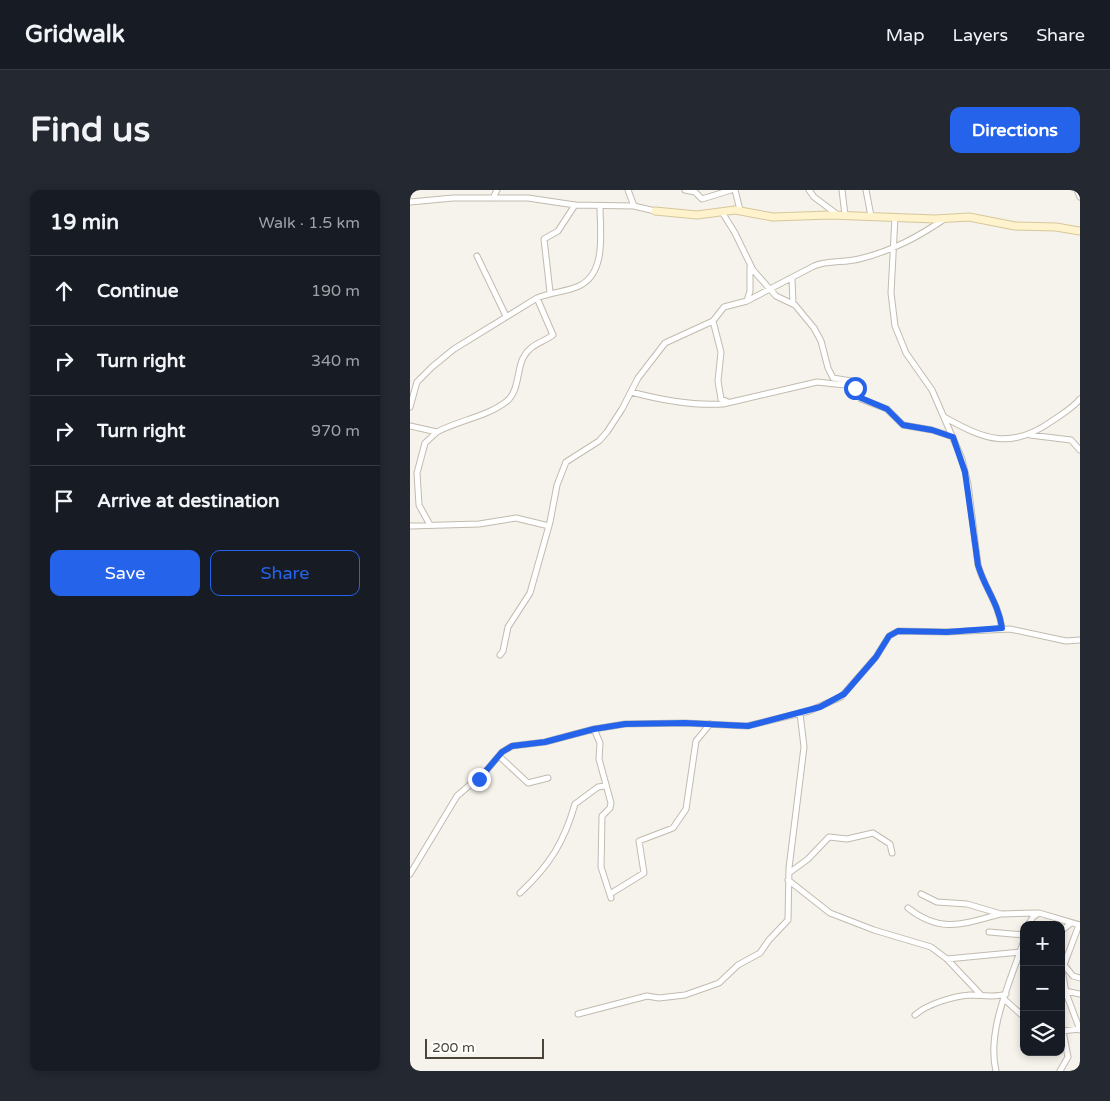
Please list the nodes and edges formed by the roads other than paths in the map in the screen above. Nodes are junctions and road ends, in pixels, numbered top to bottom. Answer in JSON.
{"nodes":[{"id":1,"x":497,"y":190,"type":"edge"},
{"id":2,"x":628,"y":190,"type":"edge"},
{"id":3,"x":685,"y":190,"type":"edge"},
{"id":4,"x":731,"y":190,"type":"edge"},
{"id":5,"x":735,"y":190,"type":"edge"},
{"id":6,"x":809,"y":190,"type":"edge"},
{"id":7,"x":842,"y":190,"type":"edge"},
{"id":8,"x":866,"y":190,"type":"edge"},
{"id":9,"x":1077,"y":190,"type":"edge"},
{"id":10,"x":1080,"y":197,"type":"edge"},
{"id":11,"x":493,"y":198,"type":"junction"},
{"id":12,"x":410,"y":202,"type":"edge"},
{"id":13,"x":575,"y":205,"type":"junction"},
{"id":14,"x":634,"y":206,"type":"junction"},
{"id":15,"x":600,"y":207,"type":"junction"},
{"id":16,"x":740,"y":210,"type":"junction"},
{"id":17,"x":654,"y":211,"type":"joint"},
{"id":18,"x":722,"y":212,"type":"junction"},
{"id":19,"x":842,"y":215,"type":"junction"},
{"id":20,"x":871,"y":216,"type":"junction"},
{"id":21,"x":895,"y":218,"type":"junction"},
{"id":22,"x":947,"y":218,"type":"junction"},
{"id":23,"x":1080,"y":231,"type":"edge"},
{"id":24,"x":892,"y":250,"type":"junction"},
{"id":25,"x":477,"y":256,"type":"dead end"},
{"id":26,"x":750,"y":266,"type":"junction"},
{"id":27,"x":792,"y":279,"type":"junction"},
{"id":28,"x":771,"y":289,"type":"junction"},
{"id":29,"x":550,"y":292,"type":"junction"},
{"id":30,"x":537,"y":298,"type":"junction"},
{"id":31,"x":748,"y":301,"type":"junction"},
{"id":32,"x":793,"y":303,"type":"junction"},
{"id":33,"x":506,"y":316,"type":"junction"},
{"id":34,"x":714,"y":321,"type":"junction"},
{"id":35,"x":854,"y":386,"type":"junction"},
{"id":36,"x":630,"y":392,"type":"junction"},
{"id":37,"x":1080,"y":399,"type":"edge"},
{"id":38,"x":728,"y":402,"type":"junction"},
{"id":39,"x":410,"y":407,"type":"edge"},
{"id":40,"x":944,"y":417,"type":"junction"},
{"id":41,"x":410,"y":426,"type":"edge"},
{"id":42,"x":437,"y":432,"type":"junction"},
{"id":43,"x":1030,"y":435,"type":"junction"},
{"id":44,"x":953,"y":437,"type":"junction"},
{"id":45,"x":1080,"y":450,"type":"edge"},
{"id":46,"x":410,"y":526,"type":"edge"},
{"id":47,"x":430,"y":526,"type":"junction"},
{"id":48,"x":549,"y":526,"type":"junction"},
{"id":49,"x":1002,"y":628,"type":"junction"},
{"id":50,"x":1080,"y":640,"type":"edge"},
{"id":51,"x":500,"y":655,"type":"dead end"},
{"id":52,"x":800,"y":713,"type":"junction"},
{"id":53,"x":710,"y":724,"type":"junction"},
{"id":54,"x":594,"y":729,"type":"junction"},
{"id":55,"x":499,"y":756,"type":"junction"},
{"id":56,"x":548,"y":778,"type":"dead end"},
{"id":57,"x":605,"y":786,"type":"junction"},
{"id":58,"x":892,"y":853,"type":"dead end"},
{"id":59,"x":789,"y":873,"type":"junction"},
{"id":60,"x":410,"y":874,"type":"edge"},
{"id":61,"x":788,"y":880,"type":"junction"},
{"id":62,"x":520,"y":893,"type":"dead end"},
{"id":63,"x":920,"y":894,"type":"dead end"},
{"id":64,"x":908,"y":908,"type":"dead end"},
{"id":65,"x":1037,"y":913,"type":"junction"},
{"id":66,"x":1001,"y":914,"type":"junction"},
{"id":67,"x":1031,"y":921,"type":"edge"},
{"id":68,"x":1071,"y":924,"type":"junction"},
{"id":69,"x":1079,"y":925,"type":"edge"},
{"id":70,"x":1065,"y":928,"type":"edge"},
{"id":71,"x":989,"y":932,"type":"dead end"},
{"id":72,"x":1020,"y":935,"type":"edge"},
{"id":73,"x":1020,"y":951,"type":"edge"},
{"id":74,"x":1020,"y":957,"type":"edge"},
{"id":75,"x":946,"y":959,"type":"junction"},
{"id":76,"x":1063,"y":966,"type":"edge"},
{"id":77,"x":1065,"y":970,"type":"edge"},
{"id":78,"x":1080,"y":978,"type":"edge"},
{"id":79,"x":1065,"y":991,"type":"joint"},
{"id":80,"x":1080,"y":994,"type":"edge"},
{"id":81,"x":981,"y":995,"type":"junction"},
{"id":82,"x":1005,"y":998,"type":"junction"},
{"id":83,"x":1020,"y":1013,"type":"edge"},
{"id":84,"x":578,"y":1014,"type":"dead end"},
{"id":85,"x":915,"y":1015,"type":"dead end"},
{"id":86,"x":1080,"y":1030,"type":"edge"},
{"id":87,"x":1065,"y":1031,"type":"edge"},
{"id":88,"x":1065,"y":1044,"type":"edge"},
{"id":89,"x":996,"y":1071,"type":"edge"},
{"id":90,"x":1060,"y":1071,"type":"edge"}],
"edges":[{"from":1,"to":11,"type":"street"},
{"from":2,"to":14,"type":"street"},
{"from":3,"to":4,"type":"street"},
{"from":5,"to":16,"type":"street"},
{"from":6,"to":19,"type":"street"},
{"from":7,"to":19,"type":"street"},
{"from":8,"to":20,"type":"street"},
{"from":9,"to":10,"type":"street"},
{"from":11,"to":12,"type":"street"},
{"from":11,"to":13,"type":"street"},
{"from":13,"to":15,"type":"street"},
{"from":13,"to":29,"type":"street"},
{"from":14,"to":15,"type":"street"},
{"from":14,"to":17,"type":"street"},
{"from":15,"to":29,"type":"street"},
{"from":16,"to":18,"type":"street"},
{"from":16,"to":19,"type":"street"},
{"from":17,"to":18,"type":"street"},
{"from":18,"to":26,"type":"street"},
{"from":19,"to":20,"type":"street"},
{"from":20,"to":21,"type":"street"},
{"from":21,"to":22,"type":"street"},
{"from":21,"to":24,"type":"street"},
{"from":22,"to":23,"type":"street"},
{"from":22,"to":24,"type":"street"},
{"from":24,"to":27,"type":"street"},
{"from":24,"to":40,"type":"street"},
{"from":25,"to":33,"type":"street"},
{"from":26,"to":28,"type":"street"},
{"from":26,"to":31,"type":"street"},
{"from":27,"to":28,"type":"street"},
{"from":27,"to":32,"type":"street"},
{"from":28,"to":31,"type":"street"},
{"from":28,"to":32,"type":"street"},
{"from":29,"to":30,"type":"street"},
{"from":30,"to":33,"type":"street"},
{"from":30,"to":42,"type":"street"},
{"from":31,"to":34,"type":"street"},
{"from":32,"to":35,"type":"street"},
{"from":33,"to":39,"type":"street"},
{"from":34,"to":36,"type":"street"},
{"from":34,"to":38,"type":"street"},
{"from":35,"to":38,"type":"street"},
{"from":35,"to":44,"type":"street"},
{"from":36,"to":38,"type":"street"},
{"from":36,"to":48,"type":"street"},
{"from":37,"to":43,"type":"street"},
{"from":40,"to":43,"type":"street"},
{"from":40,"to":44,"type":"street"},
{"from":41,"to":42,"type":"street"},
{"from":42,"to":47,"type":"street"},
{"from":43,"to":45,"type":"street"},
{"from":44,"to":49,"type":"street"},
{"from":46,"to":47,"type":"street"},
{"from":47,"to":48,"type":"street"},
{"from":48,"to":51,"type":"street"},
{"from":49,"to":50,"type":"street"},
{"from":49,"to":52,"type":"street"},
{"from":52,"to":53,"type":"street"},
{"from":52,"to":59,"type":"street"},
{"from":53,"to":54,"type":"street"},
{"from":53,"to":57,"type":"street"},
{"from":54,"to":55,"type":"street"},
{"from":54,"to":57,"type":"street"},
{"from":55,"to":56,"type":"street"},
{"from":55,"to":60,"type":"street"},
{"from":57,"to":62,"type":"street"},
{"from":58,"to":59,"type":"street"},
{"from":59,"to":61,"type":"street"},
{"from":61,"to":75,"type":"street"},
{"from":61,"to":84,"type":"street"},
{"from":63,"to":66,"type":"street"},
{"from":64,"to":66,"type":"street"},
{"from":65,"to":66,"type":"street"},
{"from":65,"to":67,"type":"street"},
{"from":65,"to":68,"type":"street"},
{"from":68,"to":69,"type":"street"},
{"from":68,"to":70,"type":"street"},
{"from":69,"to":76,"type":"street"},
{"from":71,"to":72,"type":"street"},
{"from":73,"to":75,"type":"street"},
{"from":74,"to":82,"type":"street"},
{"from":75,"to":81,"type":"street"},
{"from":77,"to":78,"type":"street"},
{"from":79,"to":80,"type":"street"},
{"from":79,"to":86,"type":"street"},
{"from":81,"to":82,"type":"street"},
{"from":81,"to":85,"type":"street"},
{"from":82,"to":83,"type":"street"},
{"from":82,"to":89,"type":"street"},
{"from":86,"to":87,"type":"street"},
{"from":88,"to":90,"type":"street"}]}
